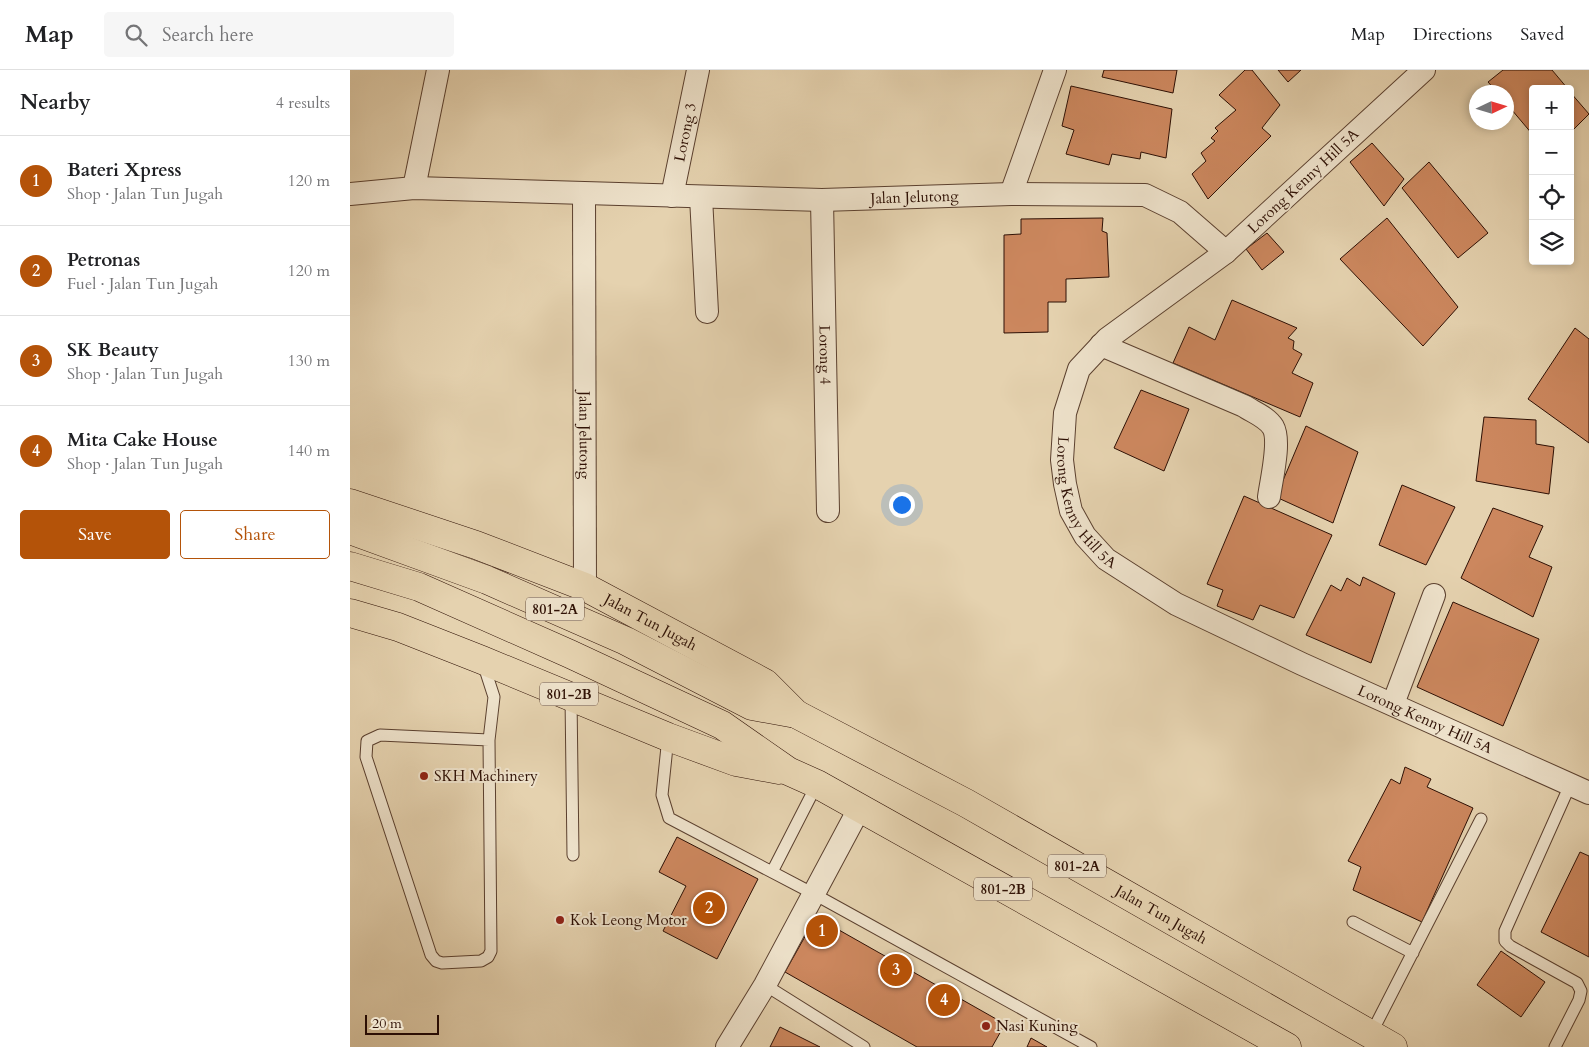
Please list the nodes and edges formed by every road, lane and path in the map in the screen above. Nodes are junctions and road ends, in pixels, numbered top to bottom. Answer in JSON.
{"nodes":[{"id":1,"x":438,"y":70,"type":"edge"},
{"id":2,"x":698,"y":70,"type":"edge"},
{"id":3,"x":1055,"y":70,"type":"edge"},
{"id":4,"x":1424,"y":70,"type":"edge"},
{"id":5,"x":414,"y":188,"type":"junction"},
{"id":6,"x":350,"y":194,"type":"edge"},
{"id":7,"x":584,"y":194,"type":"junction"},
{"id":8,"x":1011,"y":194,"type":"junction"},
{"id":9,"x":672,"y":196,"type":"junction"},
{"id":10,"x":701,"y":197,"type":"junction"},
{"id":11,"x":822,"y":200,"type":"junction"},
{"id":12,"x":1226,"y":252,"type":"junction"},
{"id":13,"x":707,"y":312,"type":"dead end"},
{"id":14,"x":1101,"y":345,"type":"junction"},
{"id":15,"x":1269,"y":497,"type":"dead end"},
{"id":16,"x":350,"y":502,"type":"edge"},
{"id":17,"x":828,"y":511,"type":"dead end"},
{"id":18,"x":350,"y":530,"type":"edge"},
{"id":19,"x":350,"y":566,"type":"edge"},
{"id":20,"x":585,"y":588,"type":"junction"},
{"id":21,"x":1434,"y":595,"type":"dead end"},
{"id":22,"x":350,"y":613,"type":"edge"},
{"id":23,"x":482,"y":660,"type":"junction"},
{"id":24,"x":571,"y":695,"type":"junction"},
{"id":25,"x":1393,"y":704,"type":"junction"},
{"id":26,"x":796,"y":714,"type":"junction"},
{"id":27,"x":668,"y":737,"type":"junction"},
{"id":28,"x":489,"y":740,"type":"junction"},
{"id":29,"x":788,"y":771,"type":"junction"},
{"id":30,"x":818,"y":784,"type":"junction"},
{"id":31,"x":1580,"y":789,"type":"edge"},
{"id":32,"x":859,"y":808,"type":"junction"},
{"id":33,"x":1481,"y":819,"type":"dead end"},
{"id":34,"x":573,"y":855,"type":"dead end"},
{"id":35,"x":772,"y":872,"type":"junction"},
{"id":36,"x":814,"y":894,"type":"junction"},
{"id":37,"x":1353,"y":922,"type":"dead end"},
{"id":38,"x":1412,"y":953,"type":"junction"},
{"id":39,"x":764,"y":985,"type":"junction"},
{"id":40,"x":1382,"y":1041,"type":"edge"},
{"id":41,"x":727,"y":1047,"type":"edge"},
{"id":42,"x":864,"y":1047,"type":"edge"},
{"id":43,"x":1091,"y":1047,"type":"edge"},
{"id":44,"x":1287,"y":1047,"type":"edge"},
{"id":45,"x":1555,"y":1047,"type":"edge"}],
"edges":[{"from":1,"to":5,"type":"street"},
{"from":2,"to":9,"type":"street","name":"Lorong 3"},
{"from":3,"to":8,"type":"street"},
{"from":4,"to":12,"type":"street","name":"Lorong Kenny Hill 5A"},
{"from":5,"to":6,"type":"street","name":"Jalan Jelutong"},
{"from":5,"to":7,"type":"street","name":"Jalan Jelutong"},
{"from":7,"to":9,"type":"street","name":"Jalan Jelutong"},
{"from":7,"to":20,"type":"street","name":"Jalan Jelutong"},
{"from":8,"to":11,"type":"street","name":"Jalan Jelutong"},
{"from":8,"to":12,"type":"street","name":"Jalan Jelutong"},
{"from":9,"to":10,"type":"street","name":"Jalan Jelutong"},
{"from":10,"to":11,"type":"street","name":"Jalan Jelutong"},
{"from":10,"to":13,"type":"street"},
{"from":11,"to":17,"type":"street","name":"Lorong 4"},
{"from":12,"to":14,"type":"street","name":"Lorong Kenny Hill 5A"},
{"from":14,"to":15,"type":"street"},
{"from":14,"to":25,"type":"street","name":"Lorong Kenny Hill 5A"},
{"from":16,"to":20,"type":"highway","name":"Jalan Tun Jugah","number":"801-2A"},
{"from":18,"to":26,"type":"highway","name":"Jalan Tun Jugah","number":"801-2A"},
{"from":19,"to":29,"type":"highway","number":"801-2B"},
{"from":20,"to":26,"type":"highway","name":"Jalan Tun Jugah","number":"801-2A"},
{"from":21,"to":25,"type":"street"},
{"from":22,"to":23,"type":"highway","number":"801-2B"},
{"from":23,"to":24,"type":"highway","number":"801-2B"},
{"from":23,"to":28,"type":"lane"},
{"from":24,"to":27,"type":"highway","number":"801-2B"},
{"from":24,"to":34,"type":"lane"},
{"from":25,"to":31,"type":"street","name":"Lorong Kenny Hill 5A"},
{"from":26,"to":40,"type":"highway","name":"Jalan Tun Jugah","number":"801-2A"},
{"from":27,"to":29,"type":"highway","number":"801-2B"},
{"from":27,"to":35,"type":"lane"},
{"from":28,"to":28,"type":"lane"},
{"from":29,"to":30,"type":"highway","number":"801-2B"},
{"from":30,"to":32,"type":"highway","number":"801-2B"},
{"from":30,"to":35,"type":"lane"},
{"from":31,"to":45,"type":"lane"},
{"from":32,"to":36,"type":"street"},
{"from":32,"to":44,"type":"highway","number":"801-2B"},
{"from":33,"to":38,"type":"lane"},
{"from":35,"to":36,"type":"lane"},
{"from":36,"to":39,"type":"street"},
{"from":36,"to":43,"type":"lane"},
{"from":37,"to":38,"type":"lane"},
{"from":38,"to":40,"type":"lane"},
{"from":39,"to":41,"type":"street"},
{"from":39,"to":42,"type":"lane"}]}
